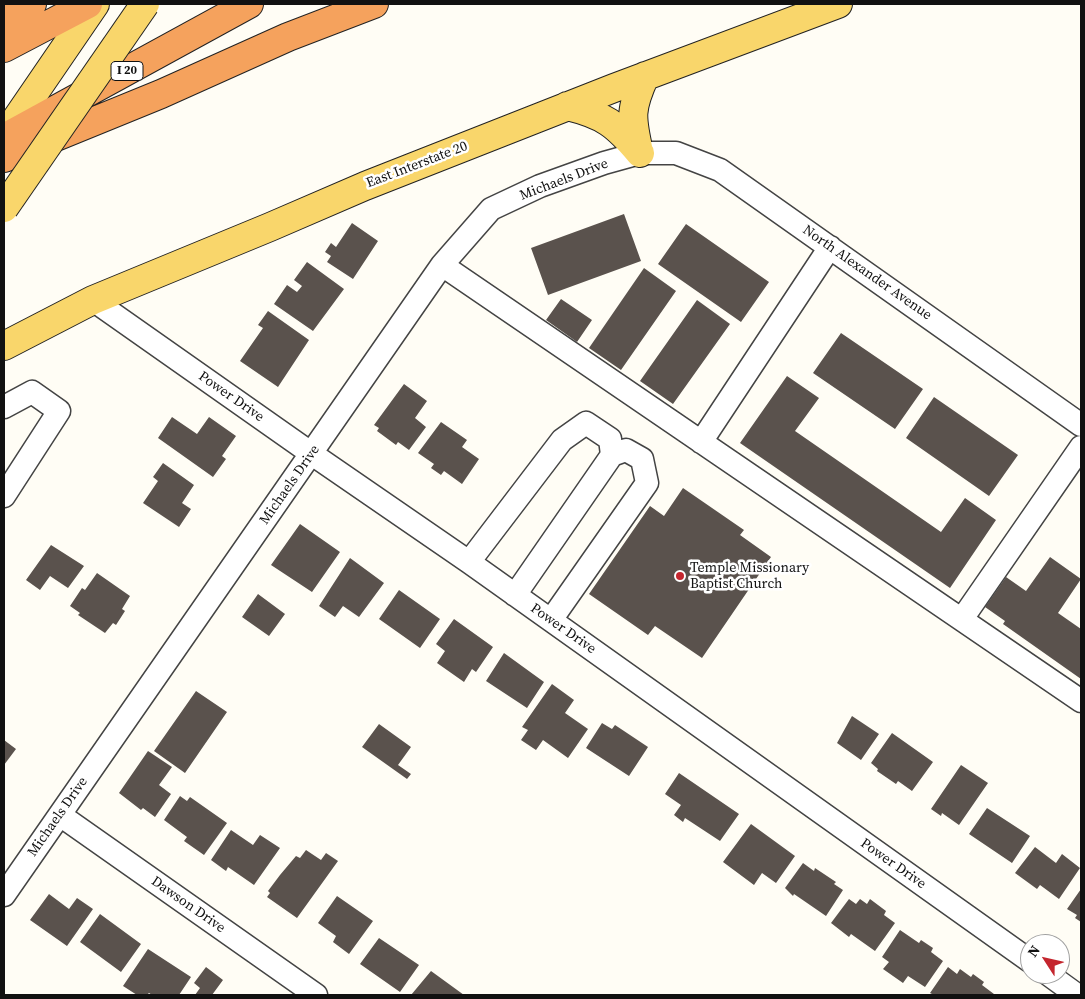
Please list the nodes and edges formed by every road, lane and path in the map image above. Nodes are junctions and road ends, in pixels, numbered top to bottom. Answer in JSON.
{"nodes":[{"id":1,"x":32,"y":4,"type":"edge"},
{"id":2,"x":88,"y":4,"type":"edge"},
{"id":3,"x":95,"y":4,"type":"edge"},
{"id":4,"x":145,"y":4,"type":"edge"},
{"id":5,"x":249,"y":4,"type":"edge"},
{"id":6,"x":374,"y":4,"type":"edge"},
{"id":7,"x":838,"y":4,"type":"edge"},
{"id":8,"x":4,"y":22,"type":"edge"},
{"id":9,"x":4,"y":48,"type":"edge"},
{"id":10,"x":645,"y":76,"type":"junction"},
{"id":11,"x":567,"y":106,"type":"junction"},
{"id":12,"x":4,"y":137,"type":"edge"},
{"id":13,"x":640,"y":153,"type":"junction"},
{"id":14,"x":4,"y":158,"type":"edge"},
{"id":15,"x":4,"y":208,"type":"edge"},
{"id":16,"x":830,"y":247,"type":"junction"},
{"id":17,"x":442,"y":265,"type":"junction"},
{"id":18,"x":93,"y":300,"type":"junction"},
{"id":19,"x":4,"y":346,"type":"edge"},
{"id":20,"x":4,"y":407,"type":"edge"},
{"id":21,"x":1081,"y":425,"type":"edge"},
{"id":22,"x":701,"y":442,"type":"junction"},
{"id":23,"x":1081,"y":447,"type":"edge"},
{"id":24,"x":312,"y":454,"type":"junction"},
{"id":25,"x":612,"y":455,"type":"junction"},
{"id":26,"x":4,"y":496,"type":"edge"},
{"id":27,"x":469,"y":562,"type":"junction"},
{"id":28,"x":515,"y":595,"type":"junction"},
{"id":29,"x":551,"y":620,"type":"junction"},
{"id":30,"x":962,"y":620,"type":"junction"},
{"id":31,"x":1081,"y":701,"type":"edge"},
{"id":32,"x":60,"y":815,"type":"junction"},
{"id":33,"x":4,"y":895,"type":"edge"},
{"id":34,"x":1020,"y":955,"type":"edge"},
{"id":35,"x":1062,"y":984,"type":"edge"},
{"id":36,"x":316,"y":995,"type":"edge"},
{"id":37,"x":1077,"y":995,"type":"edge"}],
"edges":[{"from":1,"to":8,"type":"highway"},
{"from":2,"to":9,"type":"highway"},
{"from":3,"to":12,"type":"main road"},
{"from":4,"to":15,"type":"main road","bridge":true},
{"from":5,"to":12,"type":"highway","number":"I 20"},
{"from":6,"to":14,"type":"highway"},
{"from":7,"to":10,"type":"main road","name":"East Interstate 20"},
{"from":10,"to":11,"type":"main road","name":"East Interstate 20"},
{"from":10,"to":13,"type":"main road"},
{"from":11,"to":13,"type":"main road"},
{"from":11,"to":18,"type":"main road","name":"East Interstate 20"},
{"from":13,"to":16,"type":"street","name":"North Alexander Avenue"},
{"from":13,"to":17,"type":"street","name":"Michaels Drive"},
{"from":16,"to":21,"type":"street","name":"North Alexander Avenue"},
{"from":16,"to":22,"type":"street"},
{"from":17,"to":22,"type":"street"},
{"from":17,"to":24,"type":"street","name":"Michaels Drive"},
{"from":18,"to":19,"type":"main road","name":"East Interstate 20"},
{"from":18,"to":24,"type":"street","name":"Power Drive"},
{"from":20,"to":26,"type":"street"},
{"from":22,"to":30,"type":"street"},
{"from":23,"to":30,"type":"street"},
{"from":24,"to":27,"type":"street","name":"Power Drive"},
{"from":24,"to":32,"type":"street","name":"Michaels Drive"},
{"from":25,"to":27,"type":"street"},
{"from":25,"to":28,"type":"street"},
{"from":25,"to":29,"type":"street"},
{"from":27,"to":28,"type":"street","name":"Power Drive"},
{"from":28,"to":29,"type":"street","name":"Power Drive"},
{"from":29,"to":34,"type":"street","name":"Power Drive"},
{"from":30,"to":31,"type":"street"},
{"from":32,"to":33,"type":"street","name":"Michaels Drive"},
{"from":32,"to":36,"type":"street","name":"Dawson Drive"},
{"from":35,"to":37,"type":"street"}]}
